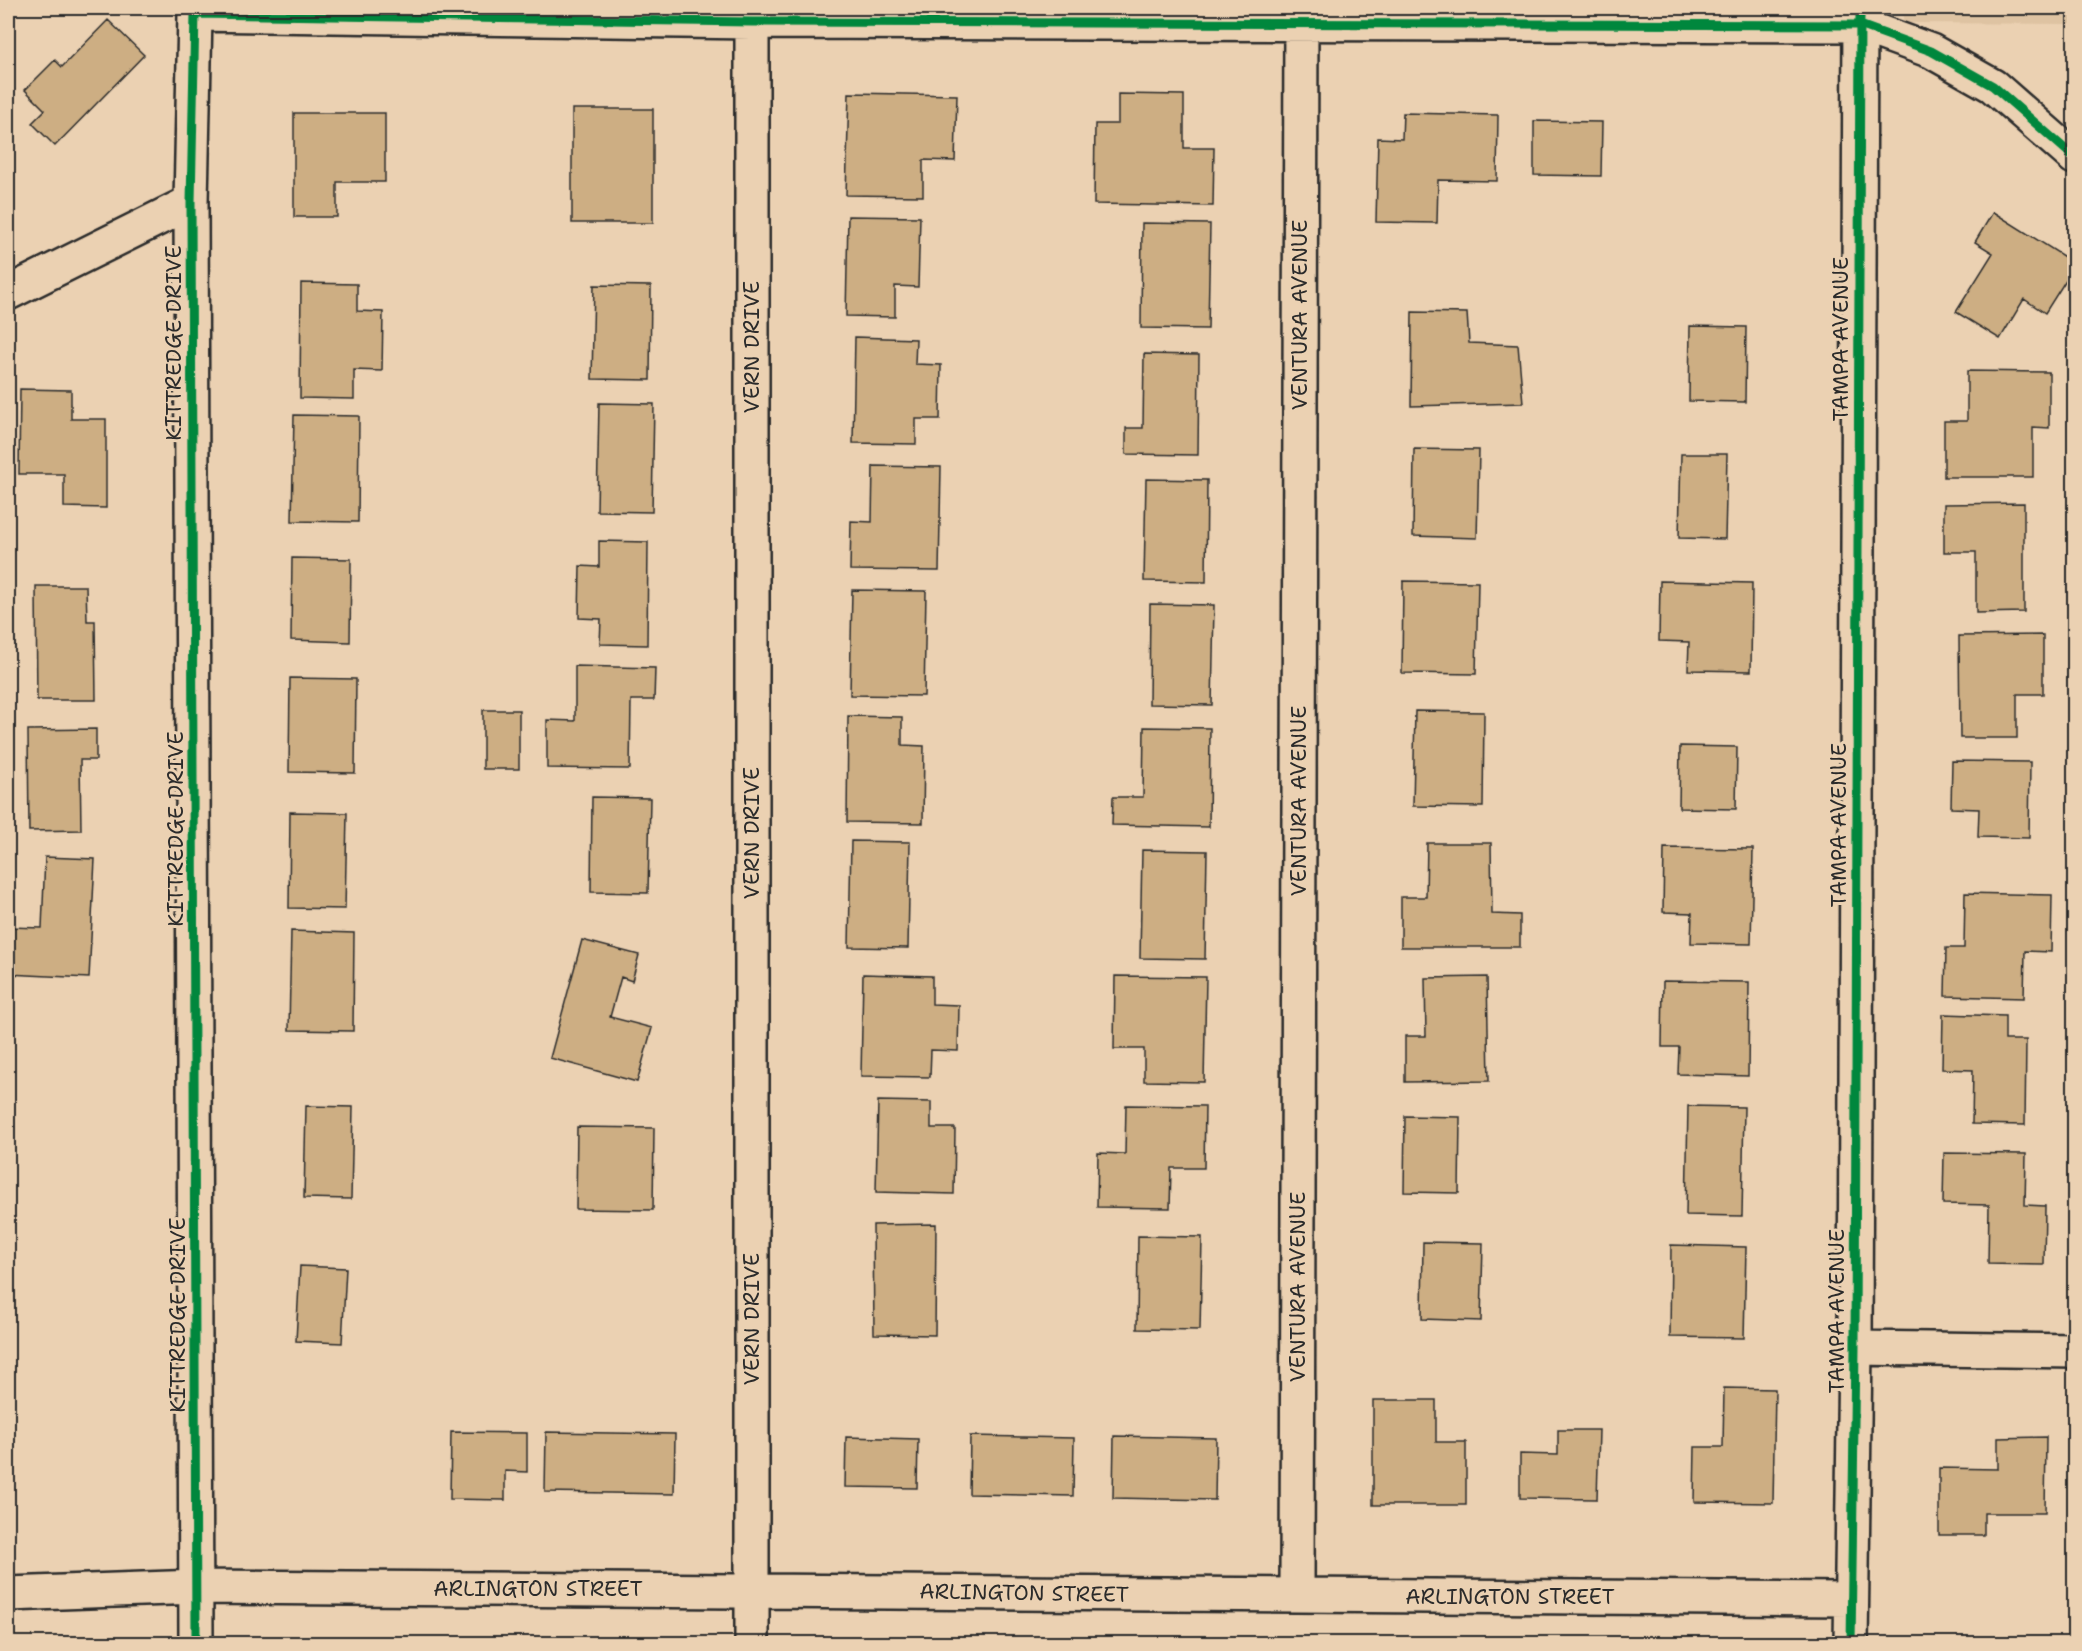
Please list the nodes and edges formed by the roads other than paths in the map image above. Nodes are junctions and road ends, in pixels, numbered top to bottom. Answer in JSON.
{"nodes":[{"id":1,"x":569,"y":13,"type":"edge"},
{"id":2,"x":1301,"y":16,"type":"edge"},
{"id":3,"x":1860,"y":16,"type":"edge"},
{"id":4,"x":752,"y":22,"type":"junction"},
{"id":5,"x":2074,"y":157,"type":"edge"},
{"id":6,"x":191,"y":202,"type":"junction"},
{"id":7,"x":8,"y":293,"type":"edge"},
{"id":8,"x":1855,"y":1348,"type":"junction"},
{"id":9,"x":2074,"y":1351,"type":"edge"},
{"id":10,"x":8,"y":1576,"type":"edge"},
{"id":11,"x":197,"y":1587,"type":"junction"},
{"id":12,"x":753,"y":1590,"type":"junction"},
{"id":13,"x":8,"y":1594,"type":"edge"},
{"id":14,"x":1297,"y":1595,"type":"junction"},
{"id":15,"x":1851,"y":1599,"type":"junction"},
{"id":16,"x":196,"y":1644,"type":"edge"},
{"id":17,"x":752,"y":1644,"type":"edge"},
{"id":18,"x":1851,"y":1644,"type":"edge"}],
"edges":[{"from":1,"to":4,"type":"street"},
{"from":1,"to":6,"type":"street","name":"KITTREDGE DRIVE"},
{"from":2,"to":3,"type":"street"},
{"from":2,"to":4,"type":"street"},
{"from":2,"to":14,"type":"street","name":"VENTURA AVENUE"},
{"from":3,"to":5,"type":"street"},
{"from":3,"to":8,"type":"street","name":"TAMPA AVENUE"},
{"from":4,"to":12,"type":"street","name":"VERN DRIVE"},
{"from":6,"to":7,"type":"street"},
{"from":6,"to":11,"type":"street","name":"KITTREDGE DRIVE"},
{"from":8,"to":9,"type":"street"},
{"from":8,"to":15,"type":"street","name":"TAMPA AVENUE"},
{"from":10,"to":11,"type":"street","name":"ARLINGTON STREET"},
{"from":11,"to":12,"type":"street","name":"ARLINGTON STREET"},
{"from":11,"to":13,"type":"street","name":"ARLINGTON STREET"},
{"from":11,"to":16,"type":"street","name":"KITTREDGE DRIVE"},
{"from":12,"to":14,"type":"street","name":"ARLINGTON STREET"},
{"from":12,"to":17,"type":"street","name":"VERN DRIVE"},
{"from":14,"to":15,"type":"street","name":"ARLINGTON STREET"},
{"from":15,"to":18,"type":"street","name":"TAMPA AVENUE"}]}
